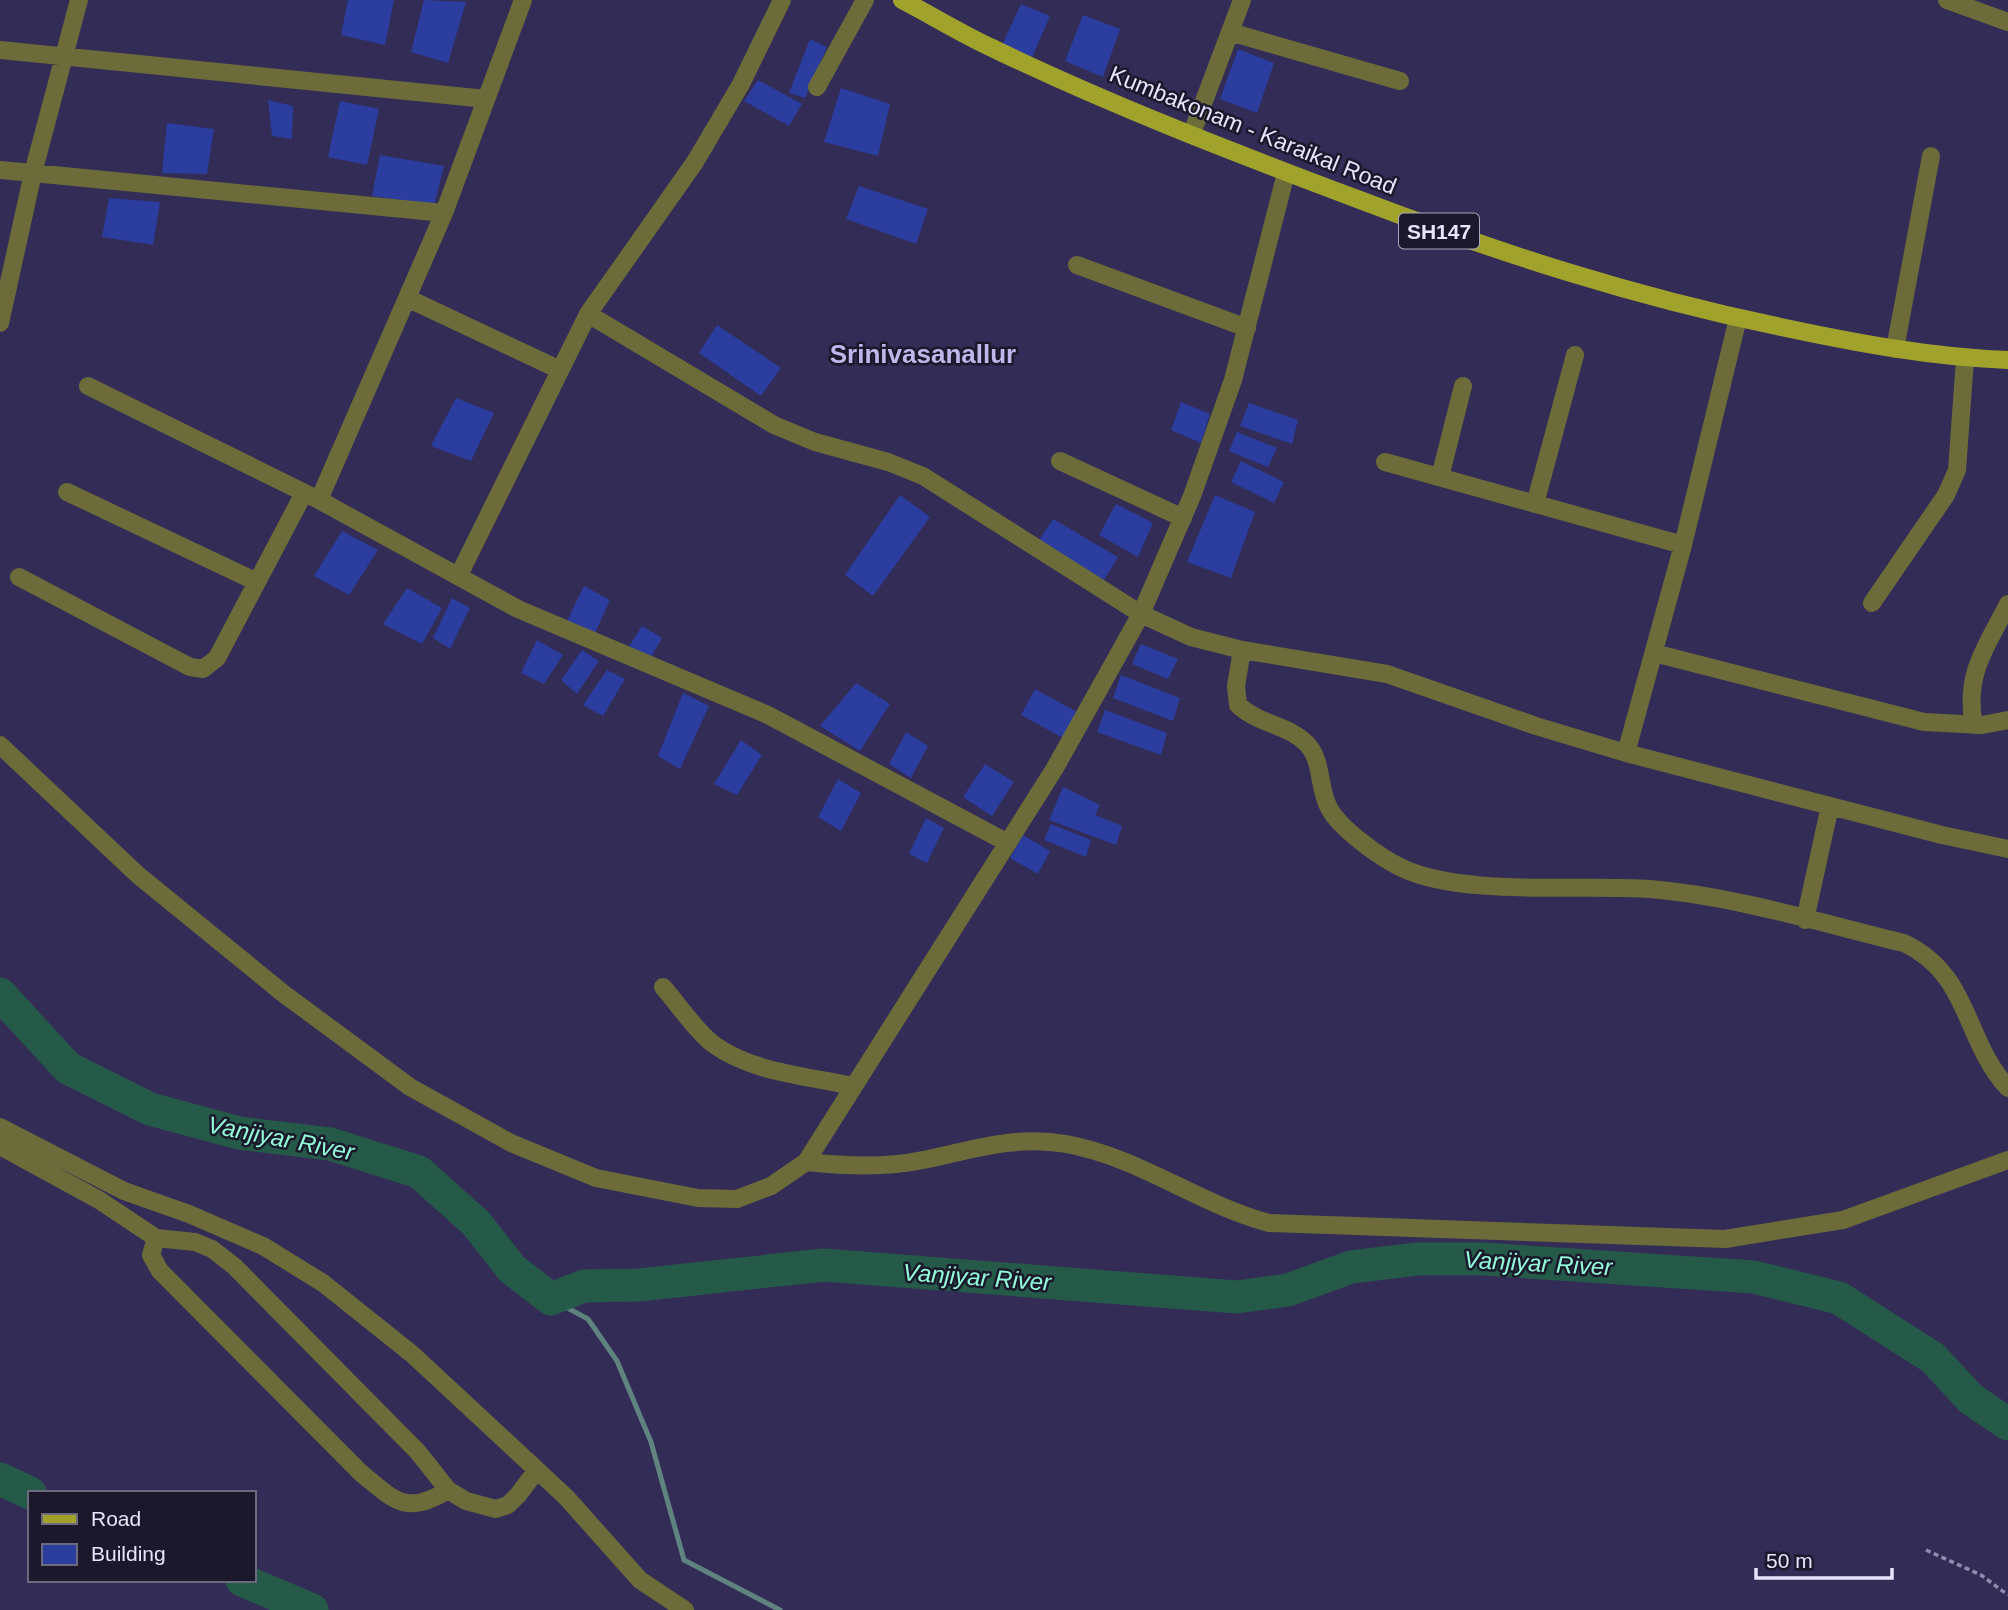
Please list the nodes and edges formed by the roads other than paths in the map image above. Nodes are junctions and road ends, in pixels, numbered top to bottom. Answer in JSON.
{"nodes":[{"id":1,"x":79,"y":0,"type":"edge"},
{"id":2,"x":523,"y":0,"type":"edge"},
{"id":3,"x":782,"y":0,"type":"edge"},
{"id":4,"x":865,"y":0,"type":"edge"},
{"id":5,"x":902,"y":0,"type":"edge"},
{"id":6,"x":1242,"y":0,"type":"edge"},
{"id":7,"x":1949,"y":0,"type":"edge"},
{"id":8,"x":923,"y":5,"type":"edge"},
{"id":9,"x":2008,"y":22,"type":"edge"},
{"id":10,"x":1230,"y":32,"type":"junction"},
{"id":11,"x":0,"y":50,"type":"edge"},
{"id":12,"x":63,"y":58,"type":"junction"},
{"id":13,"x":1401,"y":81,"type":"dead end"},
{"id":14,"x":817,"y":87,"type":"dead end"},
{"id":15,"x":486,"y":99,"type":"junction"},
{"id":16,"x":1192,"y":133,"type":"junction"},
{"id":17,"x":1931,"y":156,"type":"dead end"},
{"id":18,"x":0,"y":170,"type":"edge"},
{"id":19,"x":33,"y":173,"type":"junction"},
{"id":20,"x":1286,"y":173,"type":"junction"},
{"id":21,"x":444,"y":213,"type":"junction"},
{"id":22,"x":1077,"y":265,"type":"dead end"},
{"id":23,"x":407,"y":298,"type":"junction"},
{"id":24,"x":588,"y":314,"type":"junction"},
{"id":25,"x":1738,"y":318,"type":"junction"},
{"id":26,"x":0,"y":323,"type":"edge"},
{"id":27,"x":1247,"y":328,"type":"junction"},
{"id":28,"x":1895,"y":349,"type":"junction"},
{"id":29,"x":1575,"y":355,"type":"dead end"},
{"id":30,"x":1965,"y":359,"type":"junction"},
{"id":31,"x":2008,"y":360,"type":"edge"},
{"id":32,"x":561,"y":370,"type":"junction"},
{"id":33,"x":88,"y":386,"type":"dead end"},
{"id":34,"x":1463,"y":386,"type":"dead end"},
{"id":35,"x":1060,"y":461,"type":"dead end"},
{"id":36,"x":1385,"y":462,"type":"dead end"},
{"id":37,"x":1440,"y":477,"type":"junction"},
{"id":38,"x":67,"y":492,"type":"dead end"},
{"id":39,"x":311,"y":497,"type":"junction"},
{"id":40,"x":1535,"y":504,"type":"junction"},
{"id":41,"x":1183,"y":517,"type":"junction"},
{"id":42,"x":1683,"y":545,"type":"junction"},
{"id":43,"x":459,"y":575,"type":"junction"},
{"id":44,"x":19,"y":577,"type":"dead end"},
{"id":45,"x":257,"y":582,"type":"junction"},
{"id":46,"x":1872,"y":603,"type":"dead end"},
{"id":47,"x":2006,"y":612,"type":"edge"},
{"id":48,"x":1141,"y":614,"type":"junction"},
{"id":49,"x":1242,"y":650,"type":"junction"},
{"id":50,"x":1654,"y":653,"type":"junction"},
{"id":51,"x":2008,"y":720,"type":"edge"},
{"id":52,"x":1974,"y":725,"type":"junction"},
{"id":53,"x":0,"y":745,"type":"edge"},
{"id":54,"x":1626,"y":753,"type":"junction"},
{"id":55,"x":1830,"y":806,"type":"junction"},
{"id":56,"x":1008,"y":843,"type":"junction"},
{"id":57,"x":2008,"y":849,"type":"edge"},
{"id":58,"x":1805,"y":920,"type":"junction"},
{"id":59,"x":663,"y":987,"type":"dead end"},
{"id":60,"x":853,"y":1086,"type":"junction"},
{"id":61,"x":2008,"y":1088,"type":"edge"},
{"id":62,"x":0,"y":1127,"type":"edge"},
{"id":63,"x":0,"y":1146,"type":"edge"},
{"id":64,"x":2008,"y":1160,"type":"edge"},
{"id":65,"x":806,"y":1162,"type":"junction"},
{"id":66,"x":156,"y":1238,"type":"junction"},
{"id":67,"x":537,"y":1469,"type":"junction"},
{"id":68,"x":448,"y":1490,"type":"junction"},
{"id":69,"x":685,"y":1610,"type":"edge"}],
"edges":[{"from":1,"to":12,"type":"street"},
{"from":2,"to":15,"type":"street"},
{"from":3,"to":24,"type":"street"},
{"from":4,"to":14,"type":"street"},
{"from":5,"to":8,"type":"main road","name":"Kumbakonam - Karaikal Road","number":"SH147"},
{"from":6,"to":10,"type":"street"},
{"from":7,"to":9,"type":"street"},
{"from":8,"to":16,"type":"main road","name":"Kumbakonam - Karaikal Road","number":"SH147"},
{"from":10,"to":13,"type":"street"},
{"from":10,"to":16,"type":"street"},
{"from":11,"to":12,"type":"street"},
{"from":12,"to":15,"type":"street"},
{"from":12,"to":19,"type":"street"},
{"from":15,"to":21,"type":"street"},
{"from":16,"to":20,"type":"main road","name":"Kumbakonam - Karaikal Road","number":"SH147"},
{"from":17,"to":28,"type":"street"},
{"from":18,"to":19,"type":"street"},
{"from":19,"to":21,"type":"street"},
{"from":19,"to":26,"type":"street"},
{"from":20,"to":25,"type":"main road","name":"Kumbakonam - Karaikal Road","number":"SH147"},
{"from":20,"to":27,"type":"street"},
{"from":21,"to":23,"type":"street"},
{"from":22,"to":27,"type":"street"},
{"from":23,"to":32,"type":"street"},
{"from":23,"to":39,"type":"street"},
{"from":24,"to":32,"type":"street"},
{"from":24,"to":48,"type":"street"},
{"from":25,"to":28,"type":"main road","name":"Kumbakonam - Karaikal Road","number":"SH147"},
{"from":25,"to":42,"type":"street"},
{"from":27,"to":41,"type":"street"},
{"from":28,"to":30,"type":"main road","name":"Kumbakonam - Karaikal Road","number":"SH147"},
{"from":29,"to":40,"type":"street"},
{"from":30,"to":31,"type":"main road","name":"Kumbakonam - Karaikal Road","number":"SH147"},
{"from":30,"to":46,"type":"street"},
{"from":32,"to":43,"type":"street"},
{"from":33,"to":39,"type":"street"},
{"from":34,"to":37,"type":"street"},
{"from":35,"to":41,"type":"street"},
{"from":36,"to":37,"type":"street"},
{"from":37,"to":40,"type":"street"},
{"from":38,"to":45,"type":"street"},
{"from":39,"to":43,"type":"street"},
{"from":39,"to":45,"type":"street"},
{"from":40,"to":42,"type":"street"},
{"from":41,"to":48,"type":"street"},
{"from":42,"to":50,"type":"street"},
{"from":43,"to":56,"type":"street"},
{"from":44,"to":45,"type":"street"},
{"from":47,"to":52,"type":"street"},
{"from":48,"to":49,"type":"street"},
{"from":48,"to":56,"type":"street"},
{"from":49,"to":54,"type":"street"},
{"from":49,"to":58,"type":"street"},
{"from":50,"to":52,"type":"street"},
{"from":50,"to":54,"type":"street"},
{"from":51,"to":52,"type":"street"},
{"from":53,"to":65,"type":"street"},
{"from":54,"to":55,"type":"street"},
{"from":55,"to":57,"type":"street"},
{"from":55,"to":58,"type":"street"},
{"from":56,"to":60,"type":"street"},
{"from":58,"to":61,"type":"street"},
{"from":59,"to":60,"type":"street"},
{"from":60,"to":65,"type":"street"},
{"from":62,"to":67,"type":"street"},
{"from":63,"to":66,"type":"street"},
{"from":64,"to":65,"type":"street"},
{"from":66,"to":68,"type":"street"},
{"from":66,"to":68,"type":"street"},
{"from":67,"to":68,"type":"street"},
{"from":67,"to":69,"type":"street"}]}
